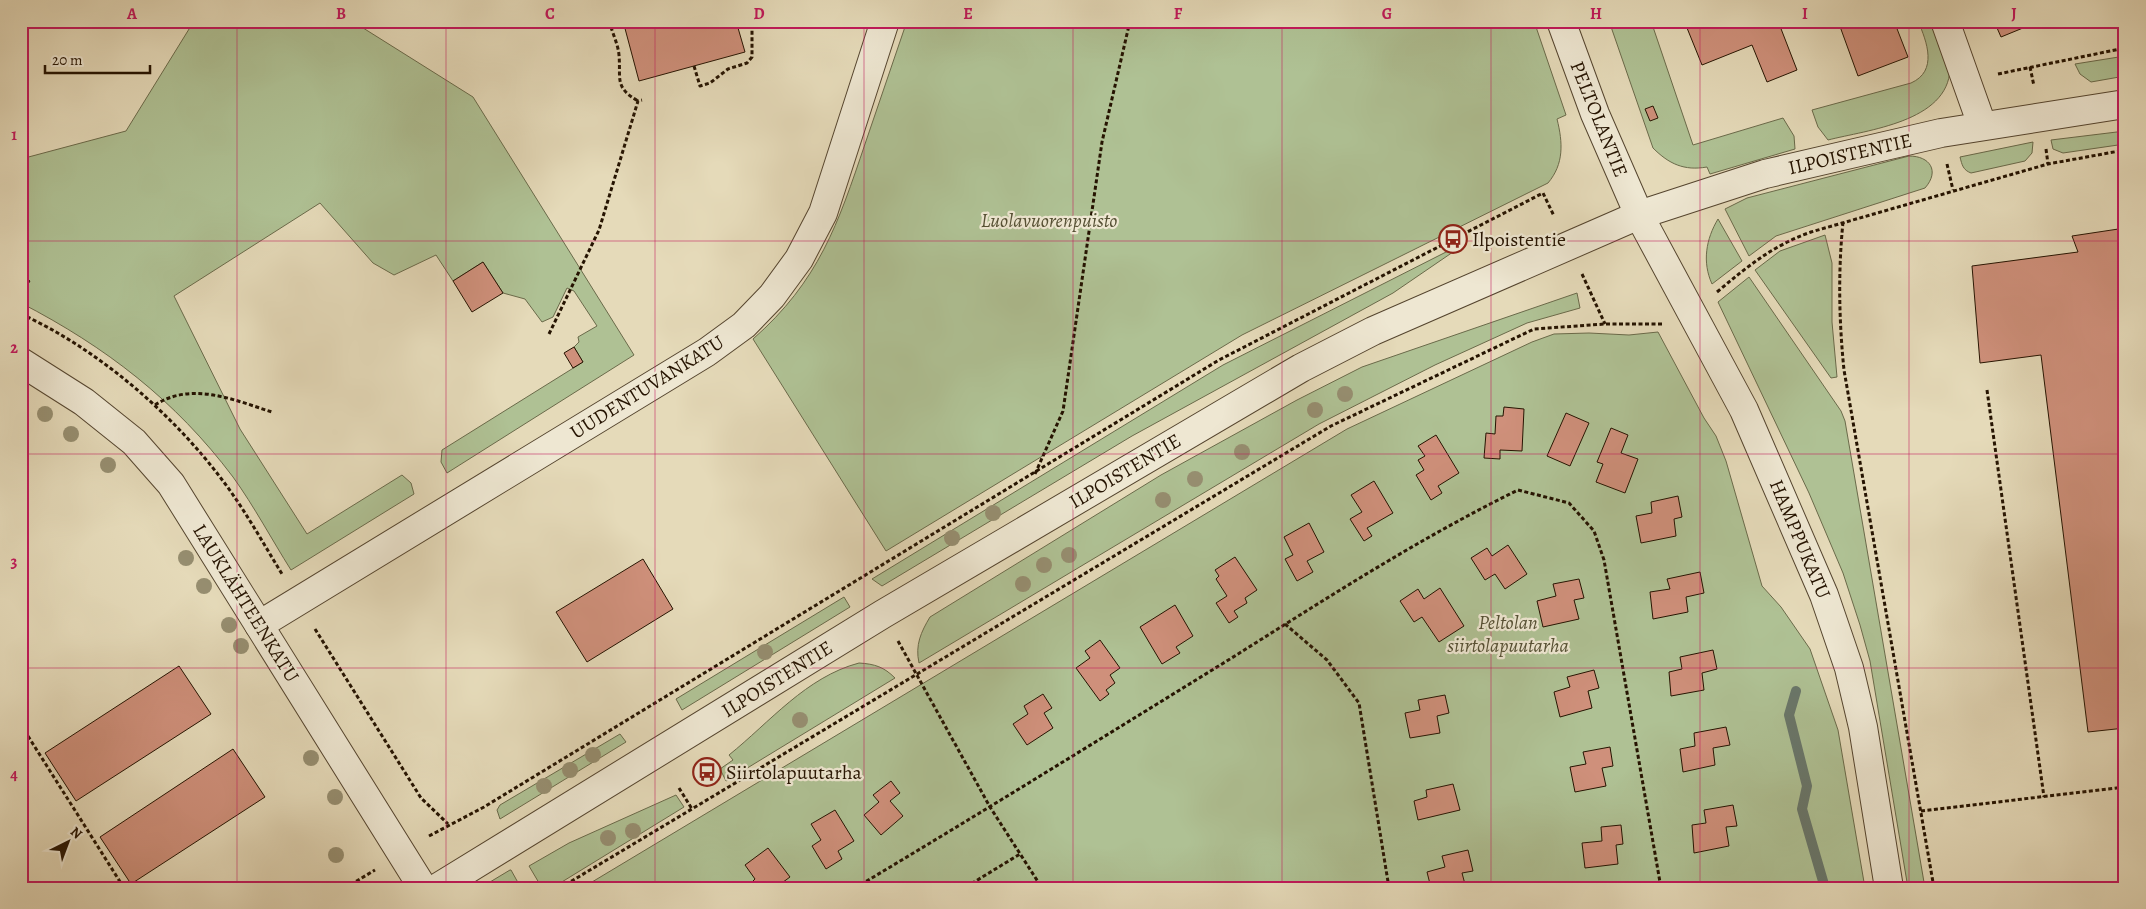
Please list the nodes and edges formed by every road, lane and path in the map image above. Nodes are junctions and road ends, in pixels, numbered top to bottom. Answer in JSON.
{"nodes":[{"id":1,"x":609,"y":21,"type":"edge"},
{"id":2,"x":752,"y":21,"type":"edge"},
{"id":3,"x":885,"y":21,"type":"edge"},
{"id":4,"x":1130,"y":21,"type":"edge"},
{"id":5,"x":1561,"y":21,"type":"edge"},
{"id":6,"x":1945,"y":21,"type":"edge"},
{"id":7,"x":2125,"y":48,"type":"edge"},
{"id":8,"x":694,"y":66,"type":"dead end"},
{"id":9,"x":1967,"y":80,"type":"junction"},
{"id":10,"x":2125,"y":104,"type":"edge"},
{"id":11,"x":1982,"y":125,"type":"junction"},
{"id":12,"x":2125,"y":150,"type":"edge"},
{"id":13,"x":1543,"y":193,"type":"dead end"},
{"id":14,"x":1639,"y":215,"type":"junction"},
{"id":15,"x":1843,"y":222,"type":"junction"},
{"id":16,"x":1715,"y":294,"type":"dead end"},
{"id":17,"x":1663,"y":324,"type":"dead end"},
{"id":18,"x":549,"y":334,"type":"dead end"},
{"id":19,"x":21,"y":362,"type":"edge"},
{"id":20,"x":1988,"y":390,"type":"dead end"},
{"id":21,"x":155,"y":405,"type":"dead end"},
{"id":22,"x":272,"y":412,"type":"dead end"},
{"id":23,"x":1035,"y":474,"type":"junction"},
{"id":24,"x":883,"y":614,"type":"junction"},
{"id":25,"x":312,"y":624,"type":"dead end"},
{"id":26,"x":1285,"y":624,"type":"junction"},
{"id":27,"x":259,"y":625,"type":"junction"},
{"id":28,"x":917,"y":675,"type":"junction"},
{"id":29,"x":626,"y":721,"type":"junction"},
{"id":30,"x":21,"y":725,"type":"edge"},
{"id":31,"x":627,"y":727,"type":"dead end"},
{"id":32,"x":2125,"y":787,"type":"edge"},
{"id":33,"x":679,"y":788,"type":"dead end"},
{"id":34,"x":2044,"y":797,"type":"junction"},
{"id":35,"x":990,"y":807,"type":"junction"},
{"id":36,"x":692,"y":809,"type":"junction"},
{"id":37,"x":1921,"y":811,"type":"junction"},
{"id":38,"x":1020,"y":854,"type":"junction"},
{"id":39,"x":361,"y":878,"type":"dead end"},
{"id":40,"x":966,"y":887,"type":"edge"},
{"id":41,"x":124,"y":888,"type":"edge"},
{"id":42,"x":345,"y":888,"type":"edge"},
{"id":43,"x":424,"y":888,"type":"edge"},
{"id":44,"x":437,"y":888,"type":"edge"},
{"id":45,"x":560,"y":888,"type":"edge"},
{"id":46,"x":855,"y":888,"type":"edge"},
{"id":47,"x":1042,"y":888,"type":"edge"},
{"id":48,"x":1389,"y":888,"type":"edge"},
{"id":49,"x":1661,"y":888,"type":"edge"},
{"id":50,"x":1889,"y":888,"type":"edge"},
{"id":51,"x":1934,"y":888,"type":"edge"}],
"edges":[{"from":1,"to":18,"type":"path"},
{"from":2,"to":8,"type":"path"},
{"from":3,"to":27,"type":"street","name":"UUDENTUVANKATU"},
{"from":4,"to":23,"type":"path"},
{"from":5,"to":14,"type":"street","name":"PELTOLANTIE"},
{"from":6,"to":9,"type":"street"},
{"from":7,"to":9,"type":"path"},
{"from":9,"to":11,"type":"street"},
{"from":10,"to":11,"type":"street","name":"ILPOISTENTIE"},
{"from":11,"to":14,"type":"street","name":"ILPOISTENTIE"},
{"from":12,"to":15,"type":"path"},
{"from":13,"to":23,"type":"path"},
{"from":14,"to":24,"type":"street","name":"ILPOISTENTIE"},
{"from":14,"to":50,"type":"street","name":"HAMPPUKATU"},
{"from":15,"to":16,"type":"path"},
{"from":15,"to":37,"type":"path"},
{"from":17,"to":28,"type":"path"},
{"from":19,"to":27,"type":"street","name":"LAUKLÄHTEENKATU"},
{"from":20,"to":34,"type":"path"},
{"from":21,"to":22,"type":"path"},
{"from":23,"to":29,"type":"path"},
{"from":24,"to":28,"type":"path"},
{"from":24,"to":44,"type":"street","name":"ILPOISTENTIE"},
{"from":25,"to":29,"type":"path"},
{"from":26,"to":35,"type":"path"},
{"from":26,"to":48,"type":"path"},
{"from":26,"to":49,"type":"path"},
{"from":27,"to":43,"type":"street","name":"LAUKLÄHTEENKATU"},
{"from":28,"to":35,"type":"path"},
{"from":28,"to":36,"type":"path"},
{"from":29,"to":31,"type":"path"},
{"from":30,"to":41,"type":"path"},
{"from":32,"to":34,"type":"path"},
{"from":33,"to":36,"type":"path"},
{"from":34,"to":37,"type":"path"},
{"from":35,"to":38,"type":"path"},
{"from":35,"to":46,"type":"path"},
{"from":36,"to":45,"type":"path"},
{"from":37,"to":51,"type":"path"},
{"from":38,"to":40,"type":"path"},
{"from":38,"to":47,"type":"path"},
{"from":39,"to":42,"type":"path"}]}
